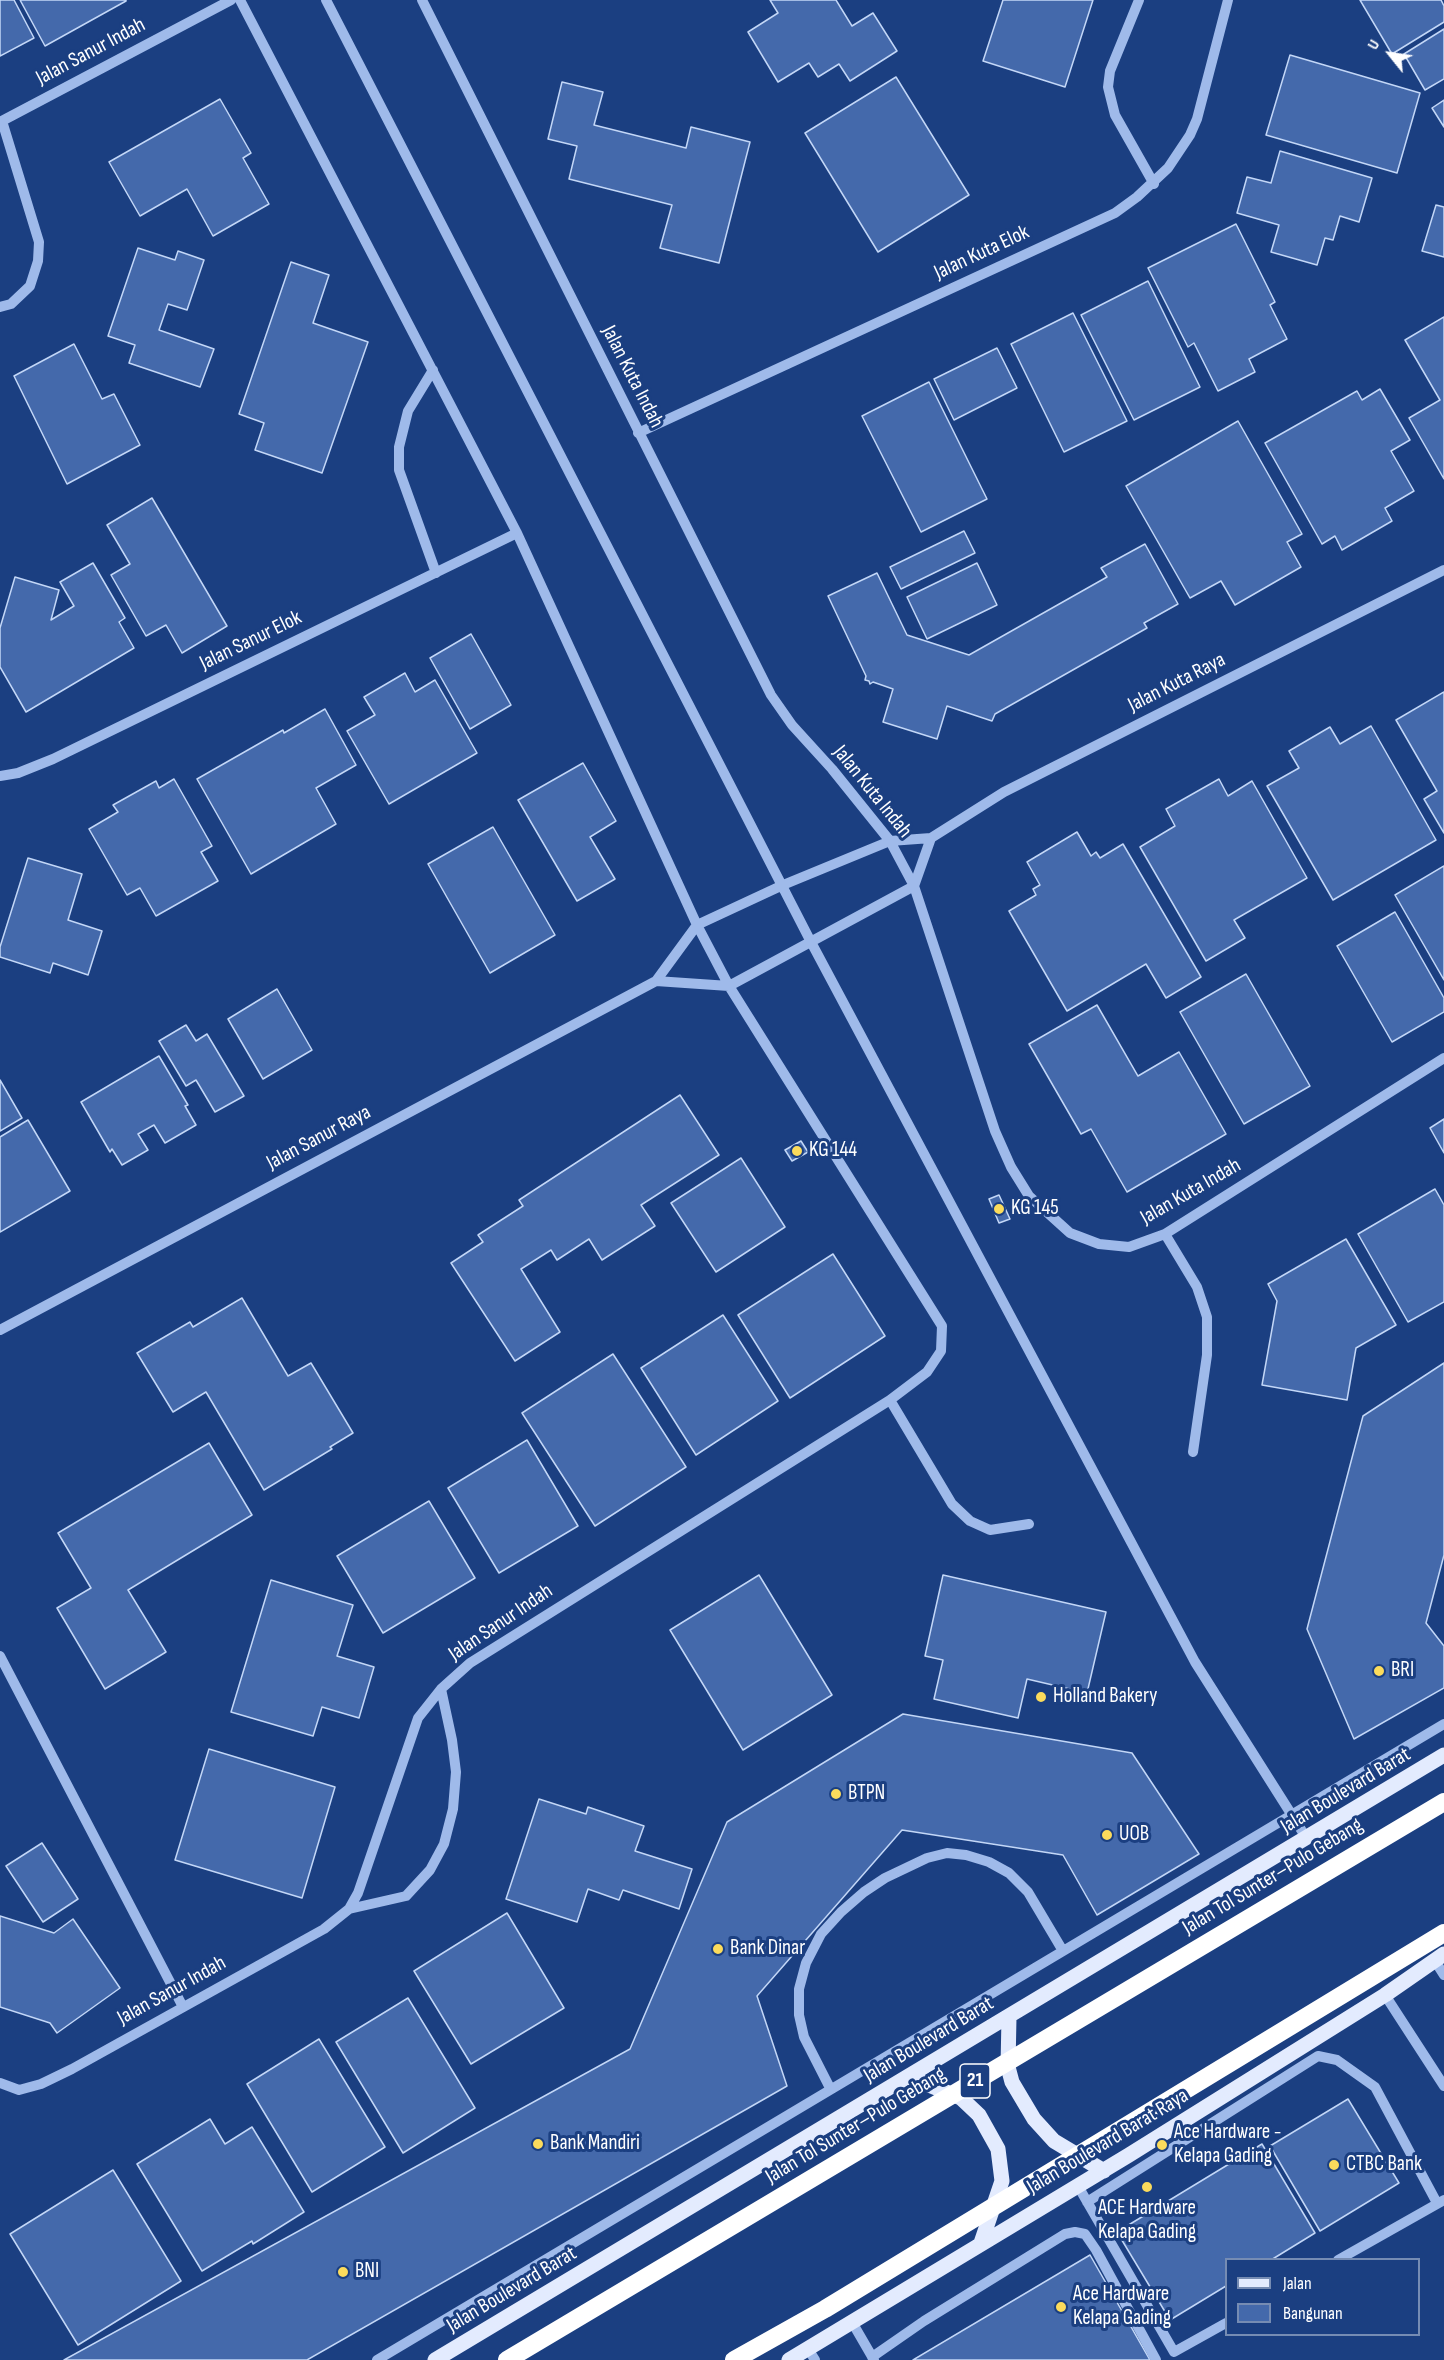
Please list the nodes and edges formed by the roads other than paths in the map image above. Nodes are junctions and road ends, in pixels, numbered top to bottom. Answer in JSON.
{"nodes":[{"id":1,"x":231,"y":0,"type":"edge"},
{"id":2,"x":240,"y":0,"type":"edge"},
{"id":3,"x":326,"y":0,"type":"edge"},
{"id":4,"x":422,"y":0,"type":"edge"},
{"id":5,"x":1139,"y":0,"type":"edge"},
{"id":6,"x":1228,"y":0,"type":"edge"},
{"id":7,"x":1,"y":121,"type":"edge"},
{"id":8,"x":1154,"y":184,"type":"junction"},
{"id":9,"x":0,"y":307,"type":"edge"},
{"id":10,"x":433,"y":370,"type":"junction"},
{"id":11,"x":638,"y":433,"type":"junction"},
{"id":12,"x":517,"y":533,"type":"junction"},
{"id":13,"x":1444,"y":570,"type":"edge"},
{"id":14,"x":436,"y":573,"type":"junction"},
{"id":15,"x":0,"y":776,"type":"edge"},
{"id":16,"x":931,"y":838,"type":"junction"},
{"id":17,"x":890,"y":841,"type":"junction"},
{"id":18,"x":783,"y":885,"type":"junction"},
{"id":19,"x":914,"y":886,"type":"junction"},
{"id":20,"x":698,"y":925,"type":"junction"},
{"id":21,"x":811,"y":942,"type":"junction"},
{"id":22,"x":656,"y":981,"type":"junction"},
{"id":23,"x":729,"y":986,"type":"junction"},
{"id":24,"x":1444,"y":1058,"type":"edge"},
{"id":25,"x":1165,"y":1234,"type":"junction"},
{"id":26,"x":0,"y":1330,"type":"edge"},
{"id":27,"x":890,"y":1400,"type":"junction"},
{"id":28,"x":1193,"y":1452,"type":"dead end"},
{"id":29,"x":1029,"y":1524,"type":"dead end"},
{"id":30,"x":0,"y":1656,"type":"edge"},
{"id":31,"x":441,"y":1689,"type":"junction"},
{"id":32,"x":1444,"y":1724,"type":"edge"},
{"id":33,"x":1444,"y":1755,"type":"edge"},
{"id":34,"x":1444,"y":1802,"type":"edge"},
{"id":35,"x":1292,"y":1815,"type":"junction"},
{"id":36,"x":1307,"y":1839,"type":"junction"},
{"id":37,"x":349,"y":1909,"type":"junction"},
{"id":38,"x":1444,"y":1933,"type":"edge"},
{"id":39,"x":1063,"y":1951,"type":"junction"},
{"id":40,"x":1441,"y":1955,"type":"edge"},
{"id":41,"x":1444,"y":1975,"type":"edge"},
{"id":42,"x":1385,"y":1995,"type":"junction"},
{"id":43,"x":183,"y":2007,"type":"junction"},
{"id":44,"x":1009,"y":2018,"type":"junction"},
{"id":45,"x":909,"y":2077,"type":"junction"},
{"id":46,"x":1,"y":2086,"type":"edge"},
{"id":47,"x":1444,"y":2086,"type":"edge"},
{"id":48,"x":830,"y":2088,"type":"junction"},
{"id":49,"x":1104,"y":2171,"type":"junction"},
{"id":50,"x":1078,"y":2186,"type":"junction"},
{"id":51,"x":1088,"y":2202,"type":"junction"},
{"id":52,"x":1441,"y":2202,"type":"edge"},
{"id":53,"x":981,"y":2243,"type":"junction"},
{"id":54,"x":1340,"y":2258,"type":"edge"},
{"id":55,"x":852,"y":2322,"type":"junction"},
{"id":56,"x":1225,"y":2324,"type":"edge"},
{"id":57,"x":812,"y":2355,"type":"edge"},
{"id":58,"x":873,"y":2359,"type":"edge"},
{"id":59,"x":377,"y":2360,"type":"edge"},
{"id":60,"x":435,"y":2360,"type":"edge"},
{"id":61,"x":507,"y":2360,"type":"edge"},
{"id":62,"x":734,"y":2360,"type":"edge"},
{"id":63,"x":789,"y":2360,"type":"edge"},
{"id":64,"x":1156,"y":2360,"type":"edge"}],
"edges":[{"from":1,"to":7,"type":"street","name":"Jalan Sanur Indah"},
{"from":2,"to":10,"type":"street"},
{"from":3,"to":18,"type":"street"},
{"from":4,"to":11,"type":"street","name":"Jalan Kuta Indah"},
{"from":5,"to":8,"type":"street"},
{"from":6,"to":8,"type":"street","name":"Jalan Kuta Elok"},
{"from":7,"to":9,"type":"street"},
{"from":8,"to":11,"type":"street","name":"Jalan Kuta Elok"},
{"from":10,"to":12,"type":"street"},
{"from":10,"to":14,"type":"street"},
{"from":11,"to":17,"type":"street","name":"Jalan Kuta Indah"},
{"from":12,"to":14,"type":"street","name":"Jalan Sanur Elok"},
{"from":12,"to":20,"type":"street"},
{"from":13,"to":16,"type":"street","name":"Jalan Kuta Raya"},
{"from":14,"to":15,"type":"street","name":"Jalan Sanur Elok"},
{"from":16,"to":17,"type":"street","name":"Jalan Kuta Raya"},
{"from":16,"to":19,"type":"street"},
{"from":17,"to":18,"type":"street","name":"Jalan Kuta Raya"},
{"from":17,"to":19,"type":"street","name":"Jalan Kuta Indah"},
{"from":18,"to":20,"type":"street","name":"Jalan Sanur Raya"},
{"from":18,"to":21,"type":"street"},
{"from":19,"to":21,"type":"street"},
{"from":19,"to":25,"type":"street","name":"Jalan Kuta Indah"},
{"from":20,"to":22,"type":"street","name":"Jalan Sanur Raya"},
{"from":20,"to":23,"type":"street"},
{"from":21,"to":23,"type":"street"},
{"from":21,"to":35,"type":"street"},
{"from":22,"to":23,"type":"street"},
{"from":22,"to":26,"type":"street","name":"Jalan Sanur Raya"},
{"from":23,"to":27,"type":"street","name":"Jalan Sanur Indah"},
{"from":24,"to":25,"type":"street","name":"Jalan Kuta Indah"},
{"from":25,"to":28,"type":"street"},
{"from":27,"to":29,"type":"street"},
{"from":27,"to":31,"type":"street","name":"Jalan Sanur Indah"},
{"from":30,"to":43,"type":"street"},
{"from":31,"to":37,"type":"street","name":"Jalan Sanur Indah"},
{"from":31,"to":37,"type":"street"},
{"from":32,"to":35,"type":"street"},
{"from":33,"to":36,"type":"main road","name":"Jalan Boulevard Barat"},
{"from":34,"to":61,"type":"highway","name":"Jalan Tol Sunter–Pulo Gebang","number":"21"},
{"from":35,"to":36,"type":"street"},
{"from":35,"to":39,"type":"street"},
{"from":36,"to":44,"type":"main road","name":"Jalan Boulevard Barat"},
{"from":37,"to":43,"type":"street","name":"Jalan Sanur Indah"},
{"from":38,"to":62,"type":"highway"},
{"from":39,"to":48,"type":"street"},
{"from":39,"to":48,"type":"street"},
{"from":40,"to":41,"type":"street"},
{"from":40,"to":42,"type":"main road","name":"Jalan Boulevard Barat Raya"},
{"from":42,"to":47,"type":"street"},
{"from":42,"to":49,"type":"main road","name":"Jalan Boulevard Barat Raya"},
{"from":43,"to":46,"type":"street","name":"Jalan Sanur Indah"},
{"from":44,"to":45,"type":"main road","name":"Jalan Boulevard Barat"},
{"from":44,"to":49,"type":"main road"},
{"from":45,"to":53,"type":"main road"},
{"from":45,"to":60,"type":"main road","name":"Jalan Boulevard Barat"},
{"from":48,"to":59,"type":"street"},
{"from":49,"to":50,"type":"main road","name":"Jalan Boulevard Barat Raya"},
{"from":50,"to":51,"type":"street"},
{"from":50,"to":53,"type":"main road","name":"Jalan Boulevard Barat Raya"},
{"from":51,"to":52,"type":"street"},
{"from":51,"to":56,"type":"street"},
{"from":52,"to":54,"type":"street"},
{"from":53,"to":55,"type":"main road","name":"Jalan Boulevard Barat Raya"},
{"from":55,"to":57,"type":"main road","name":"Jalan Boulevard Barat Raya"},
{"from":55,"to":58,"type":"street"},
{"from":57,"to":63,"type":"main road","name":"Jalan Boulevard Barat Raya"},
{"from":58,"to":64,"type":"street"}]}
